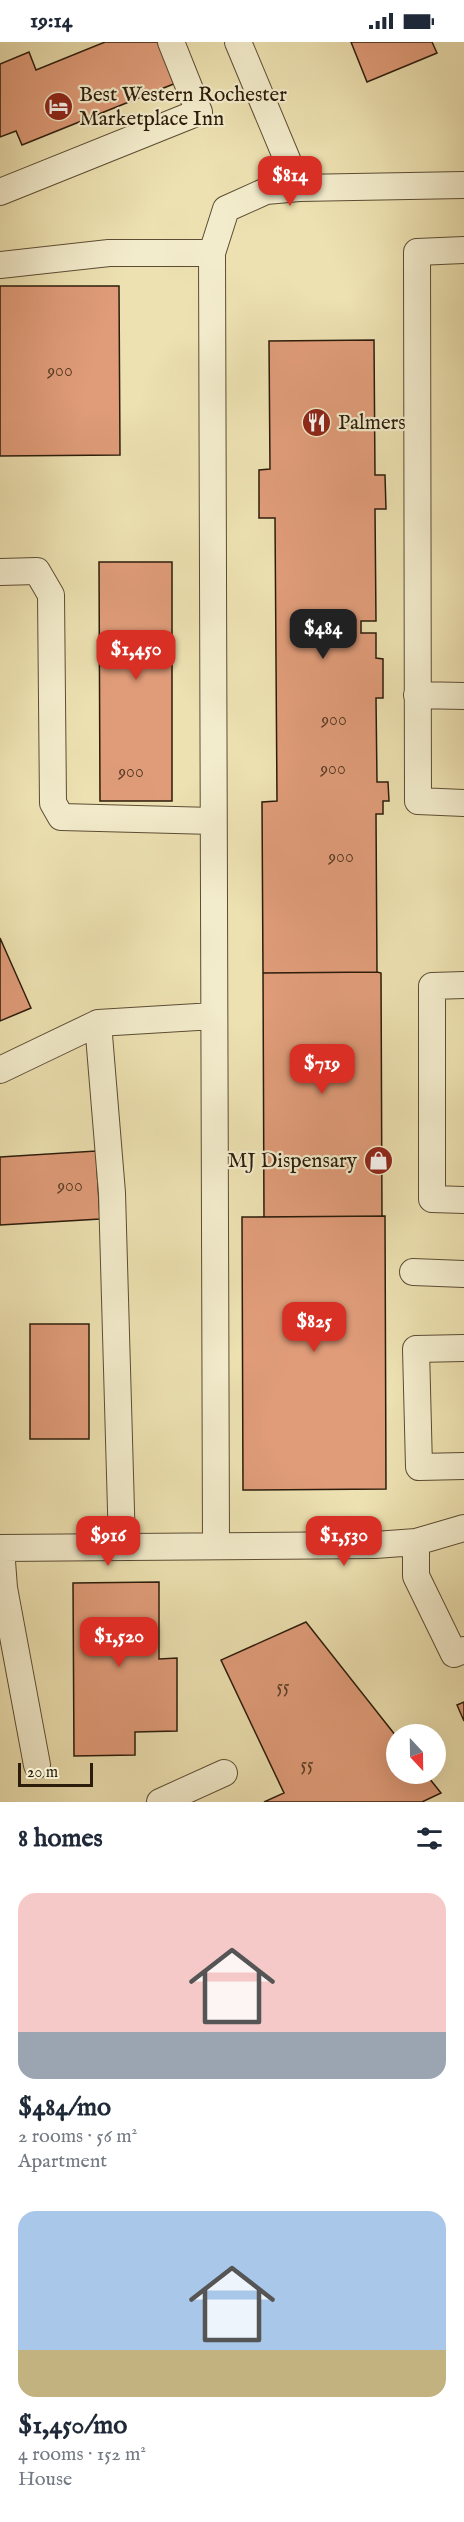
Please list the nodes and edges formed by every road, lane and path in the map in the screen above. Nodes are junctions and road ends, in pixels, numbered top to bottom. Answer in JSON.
{"nodes":[{"id":1,"x":171,"y":42,"type":"edge"},
{"id":2,"x":238,"y":42,"type":"edge"},
{"id":3,"x":464,"y":185,"type":"edge"},
{"id":4,"x":299,"y":188,"type":"junction"},
{"id":5,"x":0,"y":192,"type":"edge"},
{"id":6,"x":464,"y":250,"type":"edge"},
{"id":7,"x":212,"y":253,"type":"junction"},
{"id":8,"x":0,"y":265,"type":"edge"},
{"id":9,"x":0,"y":572,"type":"edge"},
{"id":10,"x":417,"y":695,"type":"junction"},
{"id":11,"x":464,"y":696,"type":"edge"},
{"id":12,"x":464,"y":803,"type":"edge"},
{"id":13,"x":213,"y":820,"type":"junction"},
{"id":14,"x":464,"y":985,"type":"edge"},
{"id":15,"x":214,"y":1016,"type":"junction"},
{"id":16,"x":98,"y":1023,"type":"junction"},
{"id":17,"x":0,"y":1070,"type":"edge"},
{"id":18,"x":464,"y":1200,"type":"edge"},
{"id":19,"x":413,"y":1272,"type":"dead end"},
{"id":20,"x":464,"y":1274,"type":"edge"},
{"id":21,"x":464,"y":1348,"type":"edge"},
{"id":22,"x":464,"y":1466,"type":"edge"},
{"id":23,"x":464,"y":1528,"type":"edge"},
{"id":24,"x":416,"y":1542,"type":"junction"},
{"id":25,"x":122,"y":1545,"type":"junction"},
{"id":26,"x":216,"y":1545,"type":"junction"},
{"id":27,"x":1,"y":1548,"type":"edge"},
{"id":28,"x":464,"y":1650,"type":"edge"},
{"id":29,"x":37,"y":1765,"type":"dead end"},
{"id":30,"x":224,"y":1773,"type":"dead end"},
{"id":31,"x":160,"y":1802,"type":"edge"}],
"edges":[{"from":1,"to":5,"type":"street"},
{"from":2,"to":4,"type":"street"},
{"from":3,"to":4,"type":"street"},
{"from":4,"to":7,"type":"street"},
{"from":6,"to":10,"type":"street"},
{"from":7,"to":8,"type":"street"},
{"from":7,"to":13,"type":"street"},
{"from":9,"to":13,"type":"street"},
{"from":10,"to":11,"type":"street"},
{"from":10,"to":12,"type":"street"},
{"from":13,"to":15,"type":"street"},
{"from":14,"to":18,"type":"street"},
{"from":15,"to":16,"type":"street"},
{"from":15,"to":26,"type":"street"},
{"from":16,"to":17,"type":"street"},
{"from":16,"to":25,"type":"street"},
{"from":19,"to":20,"type":"street"},
{"from":21,"to":22,"type":"street"},
{"from":23,"to":24,"type":"street"},
{"from":24,"to":26,"type":"street"},
{"from":24,"to":28,"type":"street"},
{"from":25,"to":26,"type":"street"},
{"from":25,"to":27,"type":"street"},
{"from":27,"to":29,"type":"street"},
{"from":30,"to":31,"type":"street"}]}
